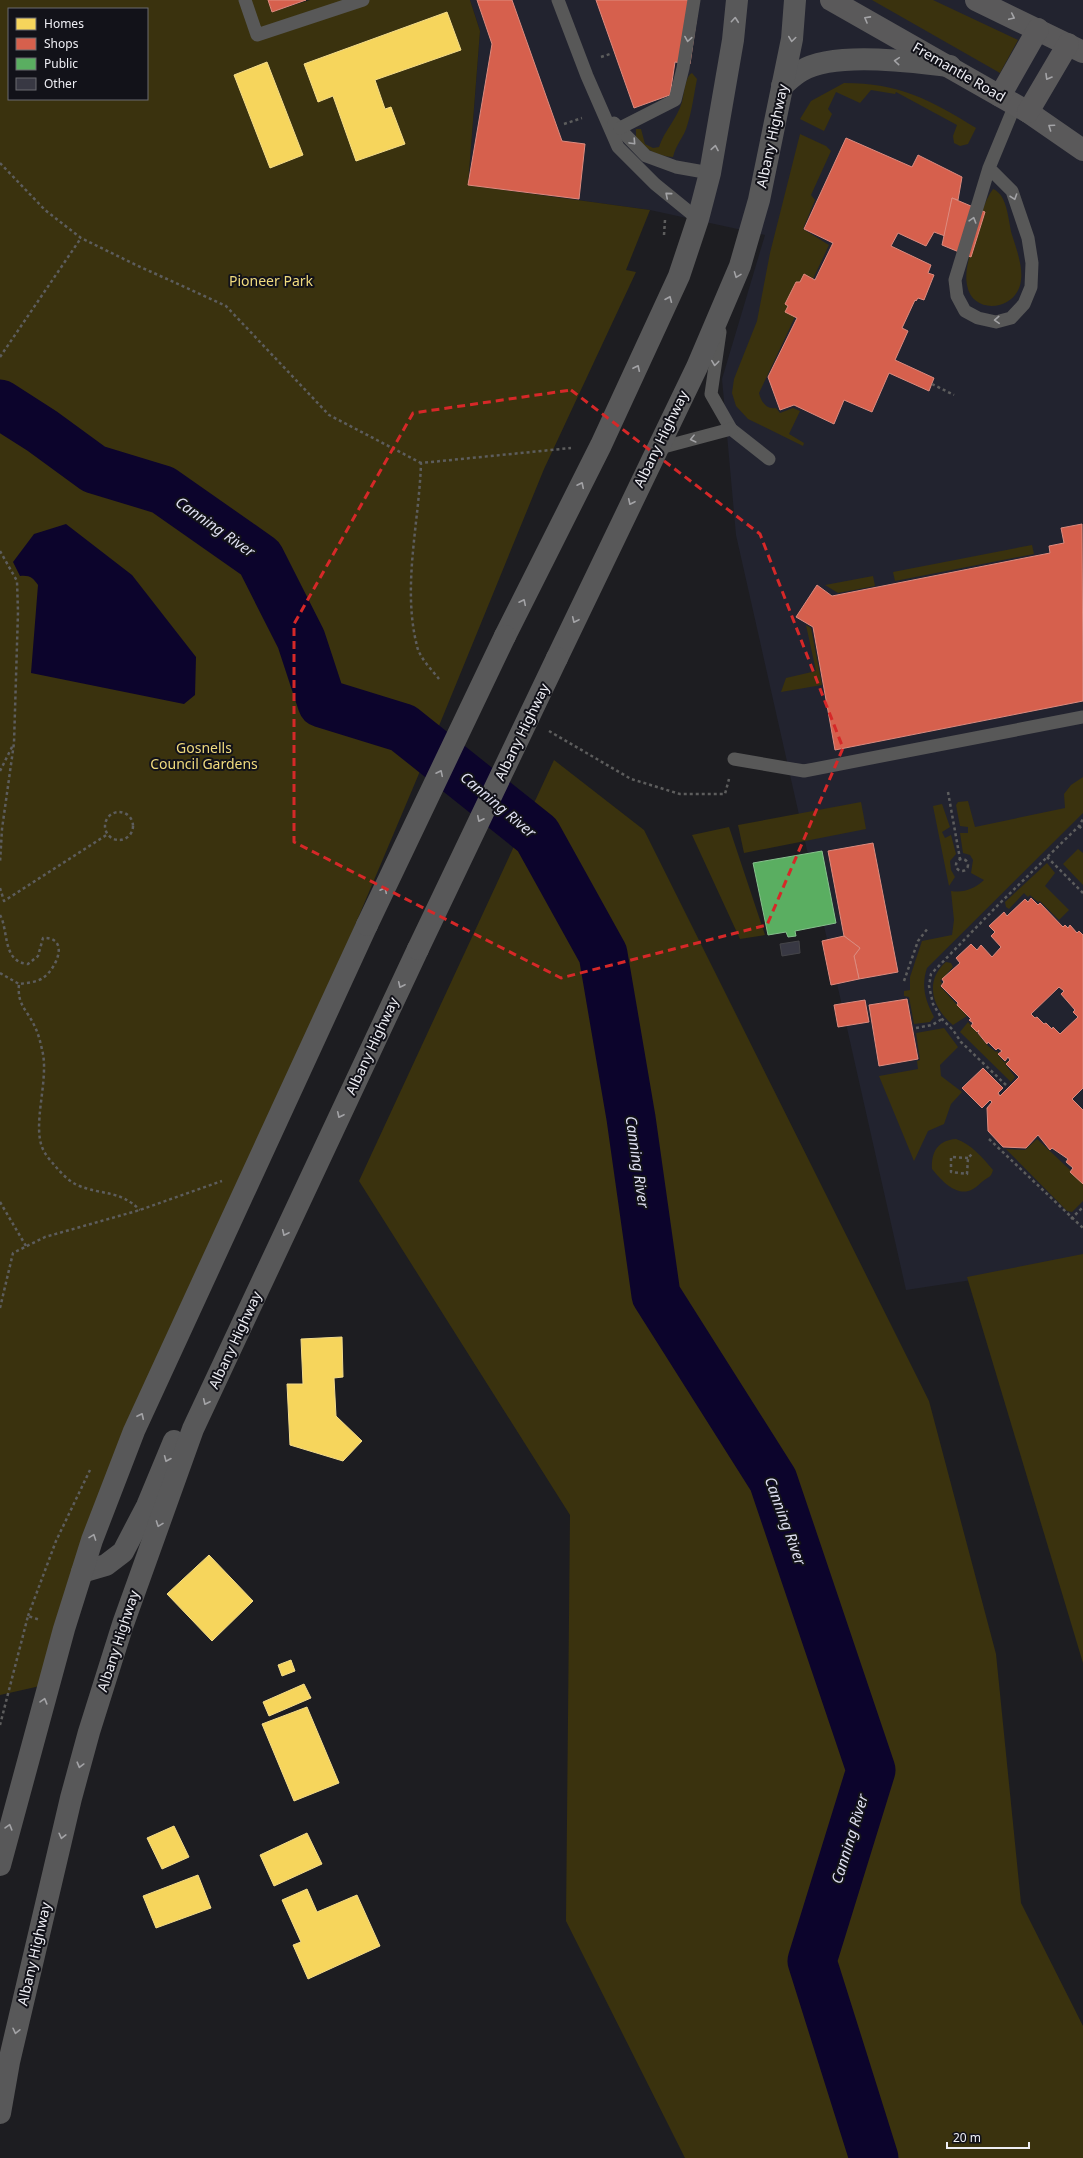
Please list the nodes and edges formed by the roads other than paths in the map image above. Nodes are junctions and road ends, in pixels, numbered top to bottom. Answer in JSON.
{"nodes":[{"id":1,"x":245,"y":0,"type":"edge"},
{"id":2,"x":363,"y":0,"type":"edge"},
{"id":3,"x":558,"y":0,"type":"edge"},
{"id":4,"x":694,"y":0,"type":"edge"},
{"id":5,"x":737,"y":0,"type":"edge"},
{"id":6,"x":795,"y":0,"type":"edge"},
{"id":7,"x":831,"y":0,"type":"edge"},
{"id":8,"x":976,"y":0,"type":"edge"},
{"id":9,"x":1038,"y":29,"type":"junction"},
{"id":10,"x":1076,"y":48,"type":"edge"},
{"id":11,"x":950,"y":66,"type":"junction"},
{"id":12,"x":782,"y":86,"type":"junction"},
{"id":13,"x":1014,"y":104,"type":"junction"},
{"id":14,"x":605,"y":115,"type":"junction"},
{"id":15,"x":620,"y":128,"type":"junction"},
{"id":16,"x":1083,"y":150,"type":"edge"},
{"id":17,"x":989,"y":168,"type":"junction"},
{"id":18,"x":710,"y":173,"type":"junction"},
{"id":19,"x":698,"y":220,"type":"junction"},
{"id":20,"x":728,"y":297,"type":"junction"},
{"id":21,"x":731,"y":429,"type":"junction"},
{"id":22,"x":656,"y":449,"type":"junction"},
{"id":23,"x":769,"y":458,"type":"dead end"},
{"id":24,"x":1083,"y":717,"type":"edge"},
{"id":25,"x":734,"y":759,"type":"road end"},
{"id":26,"x":240,"y":1329,"type":"junction"},
{"id":27,"x":82,"y":1572,"type":"junction"},
{"id":28,"x":0,"y":1864,"type":"edge"},
{"id":29,"x":0,"y":2113,"type":"edge"}],
"edges":[{"from":1,"to":2,"type":"lane"},
{"from":3,"to":14,"type":"lane"},
{"from":4,"to":15,"type":"lane","one_way":true},
{"from":18,"to":5,"type":"highway","one_way":true},
{"from":6,"to":12,"type":"highway","name":"Albany Highway","one_way":true},
{"from":11,"to":7,"type":"main road","name":"Fremantle Road","one_way":true},
{"from":8,"to":9,"type":"main road","one_way":true},
{"from":9,"to":10,"type":"main road"},
{"from":9,"to":13,"type":"main road"},
{"from":10,"to":13,"type":"main road","one_way":true},
{"from":11,"to":12,"type":"highway","one_way":true},
{"from":11,"to":13,"type":"main road","name":"Fremantle Road"},
{"from":12,"to":20,"type":"highway","name":"Albany Highway","one_way":true},
{"from":16,"to":13,"type":"main road","name":"Fremantle Road","one_way":true},
{"from":13,"to":17,"type":"lane"},
{"from":14,"to":15,"type":"lane"},
{"from":19,"to":14,"type":"lane","one_way":true},
{"from":15,"to":18,"type":"lane","one_way":true},
{"from":17,"to":17,"type":"lane","one_way":true},
{"from":18,"to":19,"type":"highway"},
{"from":27,"to":19,"type":"highway","one_way":true,"bridge":true},
{"from":20,"to":21,"type":"lane","one_way":true},
{"from":20,"to":22,"type":"highway","name":"Albany Highway"},
{"from":21,"to":22,"type":"lane","one_way":true},
{"from":21,"to":23,"type":"lane"},
{"from":22,"to":26,"type":"highway","name":"Albany Highway","one_way":true,"bridge":true},
{"from":24,"to":25,"type":"lane"},
{"from":26,"to":27,"type":"highway","one_way":true},
{"from":26,"to":29,"type":"highway","name":"Albany Highway","one_way":true},
{"from":28,"to":27,"type":"highway","one_way":true}]}
